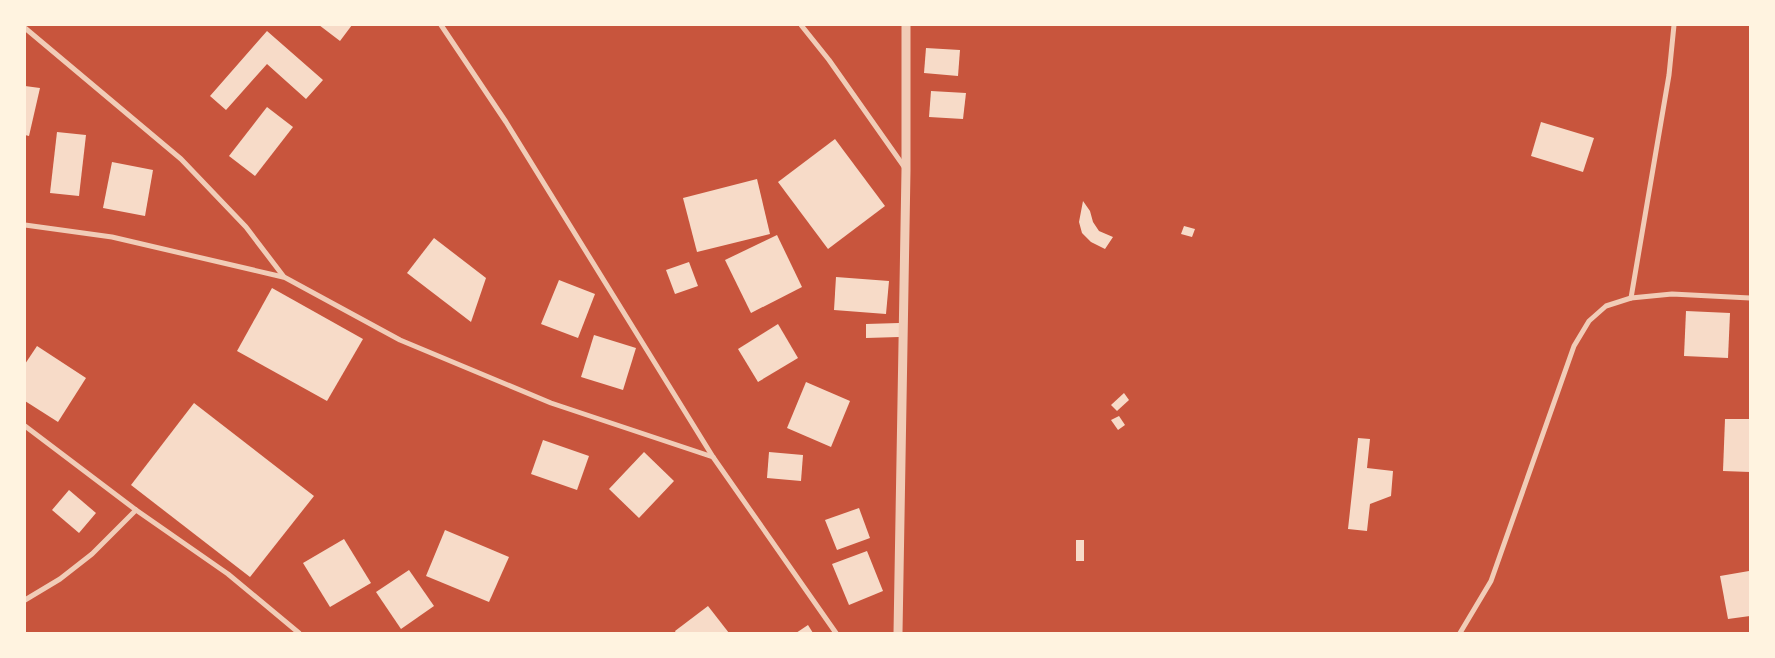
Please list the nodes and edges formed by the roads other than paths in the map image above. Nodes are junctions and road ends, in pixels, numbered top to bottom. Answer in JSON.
{"nodes":[{"id":1,"x":441,"y":25,"type":"edge"},
{"id":2,"x":801,"y":25,"type":"edge"},
{"id":3,"x":906,"y":25,"type":"edge"},
{"id":4,"x":1674,"y":25,"type":"edge"},
{"id":5,"x":25,"y":28,"type":"edge"},
{"id":6,"x":906,"y":170,"type":"junction"},
{"id":7,"x":25,"y":225,"type":"edge"},
{"id":8,"x":284,"y":277,"type":"junction"},
{"id":9,"x":1631,"y":298,"type":"junction"},
{"id":10,"x":1750,"y":298,"type":"edge"},
{"id":11,"x":25,"y":426,"type":"edge"},
{"id":12,"x":713,"y":457,"type":"junction"},
{"id":13,"x":136,"y":510,"type":"junction"},
{"id":14,"x":25,"y":600,"type":"edge"},
{"id":15,"x":299,"y":633,"type":"edge"},
{"id":16,"x":836,"y":633,"type":"edge"},
{"id":17,"x":898,"y":633,"type":"edge"},
{"id":18,"x":1460,"y":633,"type":"edge"}],
"edges":[{"from":1,"to":12,"type":"street"},
{"from":2,"to":6,"type":"street"},
{"from":3,"to":6,"type":"street"},
{"from":4,"to":9,"type":"street"},
{"from":5,"to":8,"type":"street"},
{"from":6,"to":17,"type":"street"},
{"from":7,"to":8,"type":"street"},
{"from":8,"to":12,"type":"street"},
{"from":9,"to":10,"type":"street"},
{"from":9,"to":18,"type":"street"},
{"from":11,"to":13,"type":"street"},
{"from":12,"to":16,"type":"street"},
{"from":13,"to":14,"type":"street"},
{"from":13,"to":15,"type":"street"}]}
